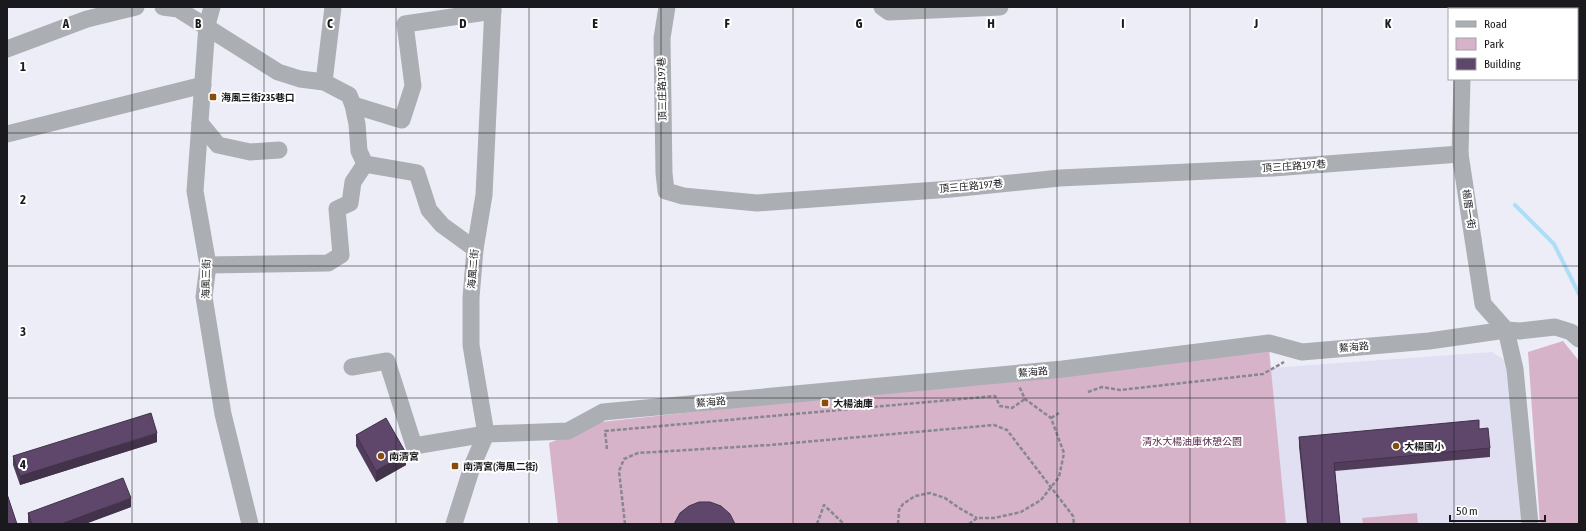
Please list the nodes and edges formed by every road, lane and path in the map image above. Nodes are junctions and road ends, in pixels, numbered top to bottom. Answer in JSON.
{"nodes":[{"id":1,"x":136,"y":7,"type":"edge"},
{"id":2,"x":163,"y":7,"type":"edge"},
{"id":3,"x":212,"y":7,"type":"edge"},
{"id":4,"x":333,"y":7,"type":"edge"},
{"id":5,"x":667,"y":7,"type":"edge"},
{"id":6,"x":882,"y":7,"type":"edge"},
{"id":7,"x":1000,"y":7,"type":"edge"},
{"id":8,"x":959,"y":8,"type":"edge"},
{"id":9,"x":493,"y":9,"type":"edge"},
{"id":10,"x":85,"y":13,"type":"edge"},
{"id":11,"x":207,"y":25,"type":"junction"},
{"id":12,"x":7,"y":49,"type":"edge"},
{"id":13,"x":1462,"y":80,"type":"edge"},
{"id":14,"x":324,"y":82,"type":"junction"},
{"id":15,"x":204,"y":85,"type":"junction"},
{"id":16,"x":354,"y":105,"type":"junction"},
{"id":17,"x":200,"y":123,"type":"junction"},
{"id":18,"x":7,"y":134,"type":"edge"},
{"id":19,"x":280,"y":150,"type":"dead end"},
{"id":20,"x":1460,"y":154,"type":"junction"},
{"id":21,"x":365,"y":164,"type":"junction"},
{"id":22,"x":475,"y":248,"type":"junction"},
{"id":23,"x":208,"y":265,"type":"junction"},
{"id":24,"x":1506,"y":330,"type":"junction"},
{"id":25,"x":1579,"y":339,"type":"edge"},
{"id":26,"x":1302,"y":352,"type":"junction"},
{"id":27,"x":352,"y":367,"type":"dead end"},
{"id":28,"x":1088,"y":392,"type":"dead end"},
{"id":29,"x":1059,"y":413,"type":"dead end"},
{"id":30,"x":1051,"y":418,"type":"junction"},
{"id":31,"x":486,"y":434,"type":"junction"},
{"id":32,"x":607,"y":450,"type":"dead end"},
{"id":33,"x":1051,"y":487,"type":"junction"},
{"id":34,"x":977,"y":518,"type":"junction"},
{"id":35,"x":250,"y":524,"type":"edge"},
{"id":36,"x":454,"y":524,"type":"edge"},
{"id":37,"x":625,"y":524,"type":"edge"},
{"id":38,"x":817,"y":524,"type":"edge"},
{"id":39,"x":844,"y":524,"type":"edge"},
{"id":40,"x":898,"y":524,"type":"edge"},
{"id":41,"x":968,"y":524,"type":"edge"},
{"id":42,"x":1074,"y":524,"type":"edge"},
{"id":43,"x":1530,"y":524,"type":"edge"}],
"edges":[{"from":1,"to":10,"type":"street"},
{"from":2,"to":11,"type":"street"},
{"from":3,"to":11,"type":"street","name":"海風三街"},
{"from":4,"to":14,"type":"street"},
{"from":5,"to":20,"type":"street","name":"頂三庄路197巷"},
{"from":6,"to":8,"type":"street"},
{"from":7,"to":8,"type":"street"},
{"from":9,"to":16,"type":"street"},
{"from":9,"to":22,"type":"street","name":"海風二街"},
{"from":10,"to":12,"type":"street"},
{"from":11,"to":14,"type":"street"},
{"from":11,"to":15,"type":"street","name":"海風三街"},
{"from":13,"to":20,"type":"street","name":"楊厝一街"},
{"from":14,"to":16,"type":"street"},
{"from":15,"to":17,"type":"street","name":"海風三街"},
{"from":15,"to":18,"type":"street"},
{"from":16,"to":21,"type":"street"},
{"from":17,"to":19,"type":"street"},
{"from":17,"to":23,"type":"street","name":"海風三街"},
{"from":20,"to":24,"type":"street","name":"楊厝一街"},
{"from":21,"to":22,"type":"street"},
{"from":21,"to":23,"type":"street"},
{"from":22,"to":31,"type":"street","name":"海風二街"},
{"from":23,"to":35,"type":"street","name":"海風三街"},
{"from":24,"to":25,"type":"street","name":"鰲海路"},
{"from":24,"to":26,"type":"street","name":"鰲海路"},
{"from":24,"to":43,"type":"street"},
{"from":26,"to":28,"type":"path"},
{"from":26,"to":31,"type":"street","name":"鰲海路"},
{"from":27,"to":31,"type":"street","name":"鰲海路"},
{"from":29,"to":30,"type":"path"},
{"from":30,"to":32,"type":"path"},
{"from":30,"to":33,"type":"path"},
{"from":31,"to":36,"type":"street"},
{"from":33,"to":34,"type":"path"},
{"from":33,"to":37,"type":"path"},
{"from":33,"to":42,"type":"path"},
{"from":34,"to":40,"type":"path"},
{"from":34,"to":41,"type":"path"},
{"from":38,"to":39,"type":"path"}]}
